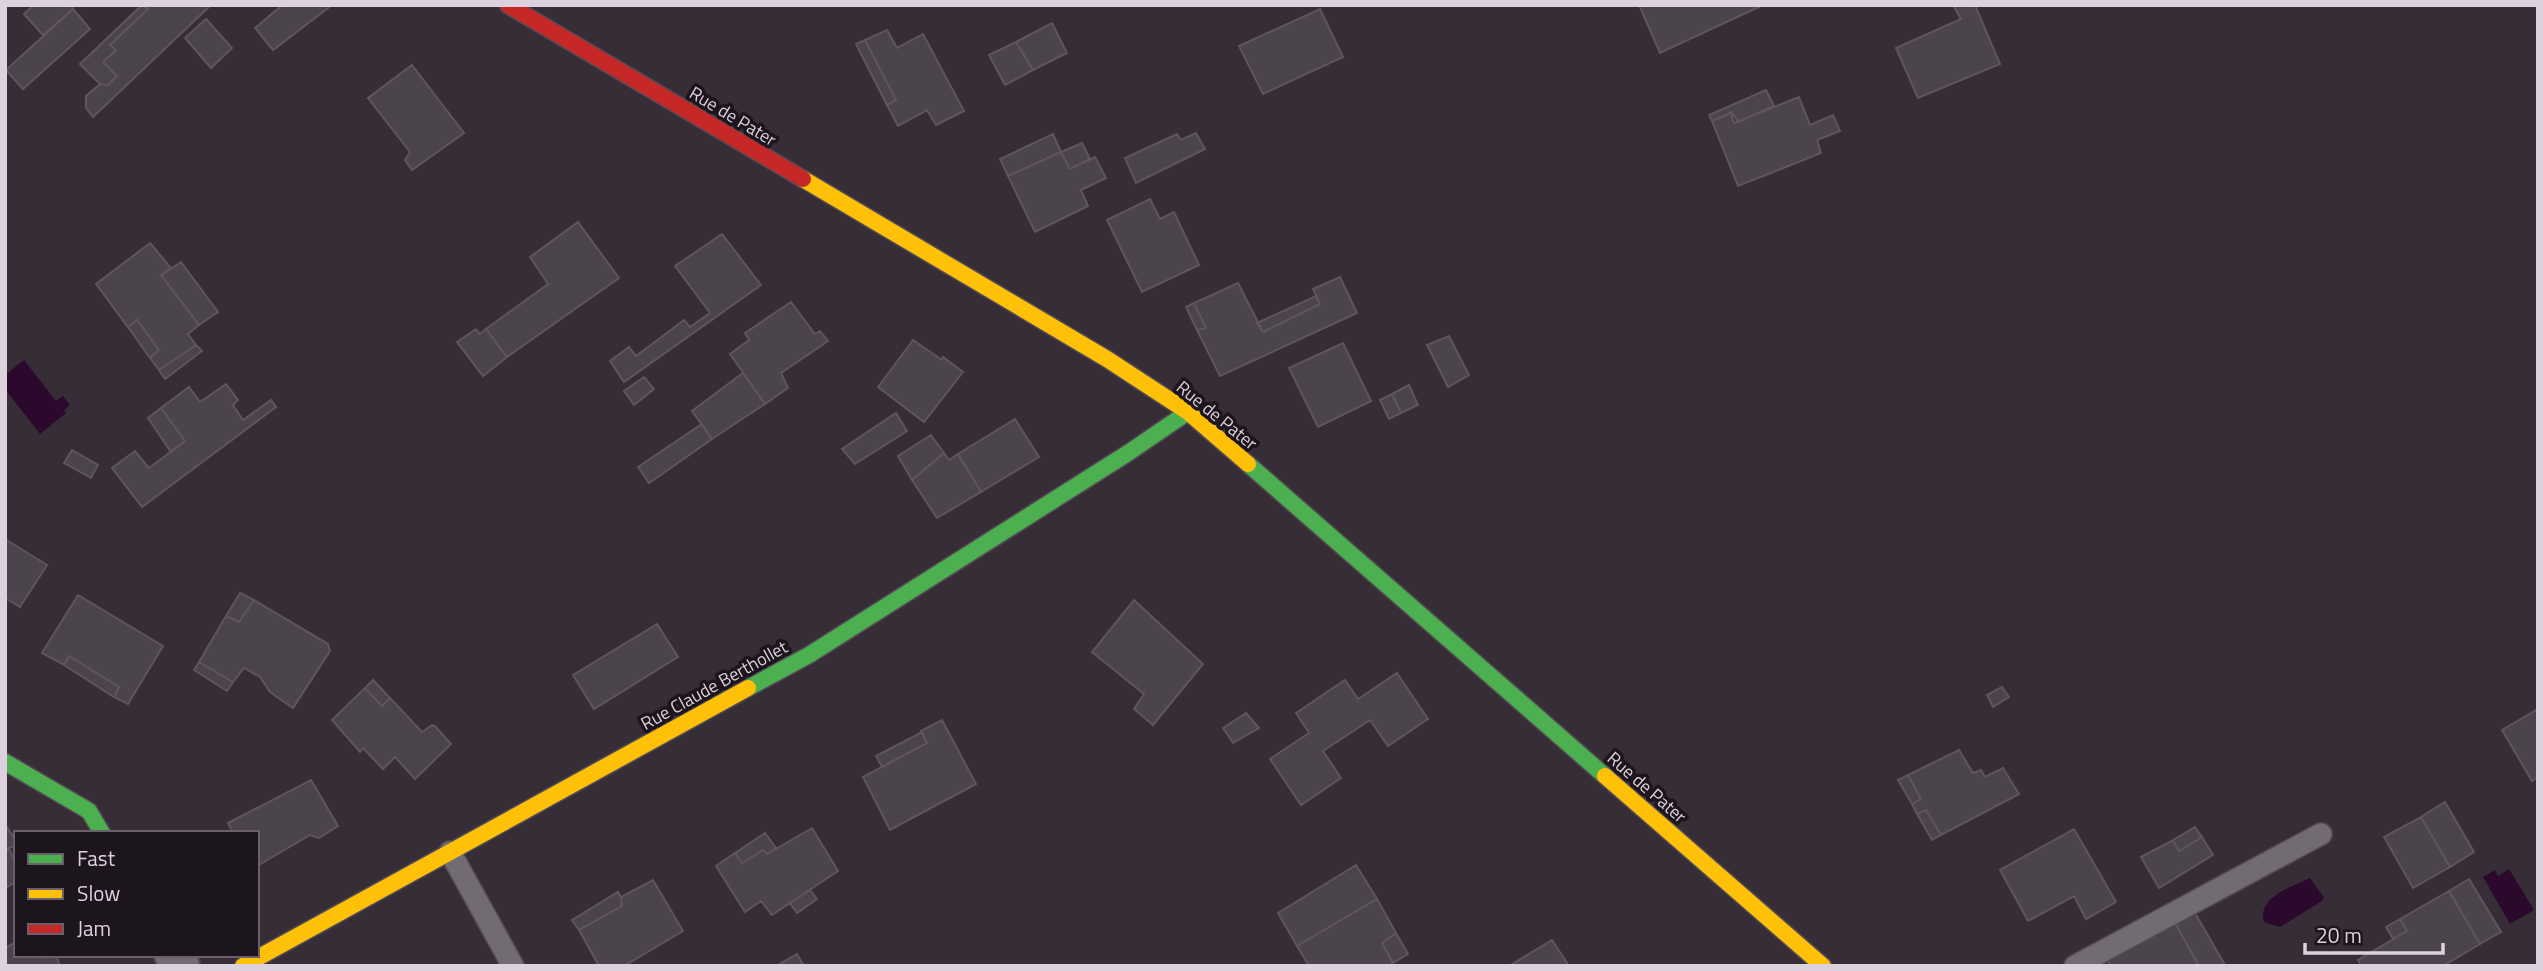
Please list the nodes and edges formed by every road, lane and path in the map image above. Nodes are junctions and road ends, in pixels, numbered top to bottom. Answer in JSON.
{"nodes":[{"id":1,"x":508,"y":5,"type":"edge"},
{"id":2,"x":1188,"y":412,"type":"junction"},
{"id":3,"x":5,"y":762,"type":"edge"},
{"id":4,"x":101,"y":831,"type":"edge"},
{"id":5,"x":2321,"y":834,"type":"dead end"},
{"id":6,"x":450,"y":852,"type":"junction"},
{"id":7,"x":243,"y":966,"type":"edge"},
{"id":8,"x":513,"y":966,"type":"edge"},
{"id":9,"x":1823,"y":966,"type":"edge"},
{"id":10,"x":2075,"y":966,"type":"edge"}],
"edges":[{"from":1,"to":2,"type":"street","name":"Rue de Pater"},
{"from":2,"to":6,"type":"street","name":"Rue Claude Berthollet"},
{"from":2,"to":9,"type":"street","name":"Rue de Pater"},
{"from":3,"to":4,"type":"street"},
{"from":5,"to":10,"type":"lane"},
{"from":6,"to":7,"type":"street","name":"Rue Claude Berthollet"},
{"from":6,"to":8,"type":"lane"}]}
